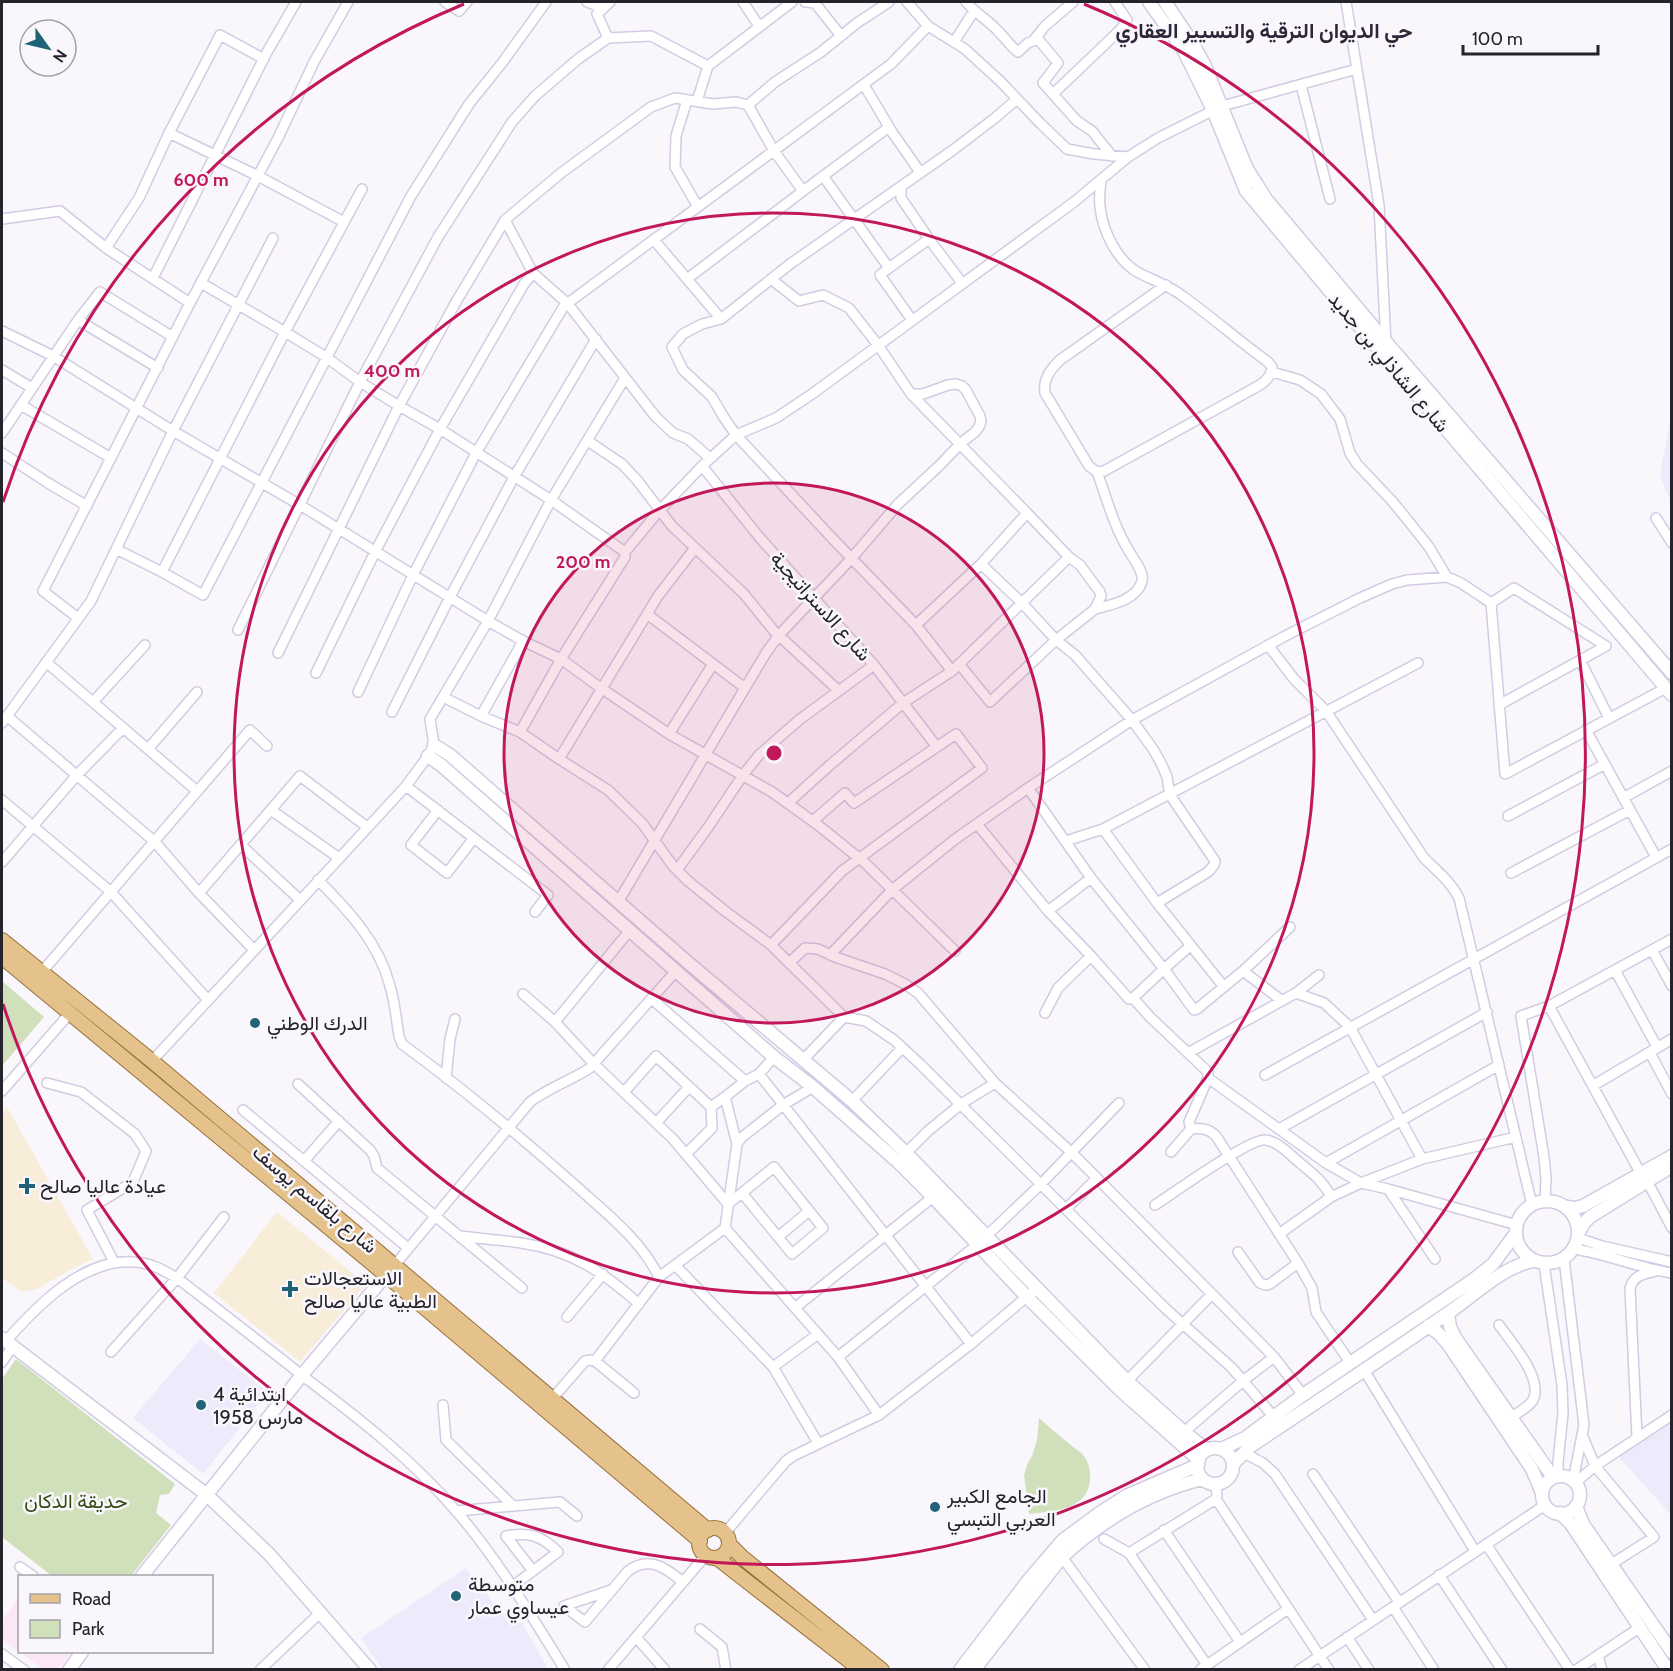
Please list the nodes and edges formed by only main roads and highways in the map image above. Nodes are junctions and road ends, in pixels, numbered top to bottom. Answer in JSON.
{"nodes":[{"id":1,"x":2,"y":940,"type":"edge"},
{"id":2,"x":2,"y":957,"type":"edge"},
{"id":3,"x":390,"y":1270,"type":"junction"},
{"id":4,"x":704,"y":1536,"type":"junction"},
{"id":5,"x":727,"y":1538,"type":"junction"},
{"id":6,"x":712,"y":1557,"type":"junction"},
{"id":7,"x":861,"y":1670,"type":"edge"},
{"id":8,"x":882,"y":1670,"type":"edge"}],
"edges":[{"from":1,"to":3,"type":"main road","name":"شارع بلقاسم يوسف"},
{"from":2,"to":3,"type":"main road","name":"شارع بلقاسم يوسف"},
{"from":3,"to":4,"type":"main road","name":"شارع بلقاسم يوسف"},
{"from":3,"to":4,"type":"main road","name":"شارع بلقاسم يوسف"},
{"from":4,"to":5,"type":"main road"},
{"from":4,"to":6,"type":"main road"},
{"from":5,"to":6,"type":"main road"},
{"from":5,"to":8,"type":"main road"},
{"from":6,"to":7,"type":"main road"}]}
